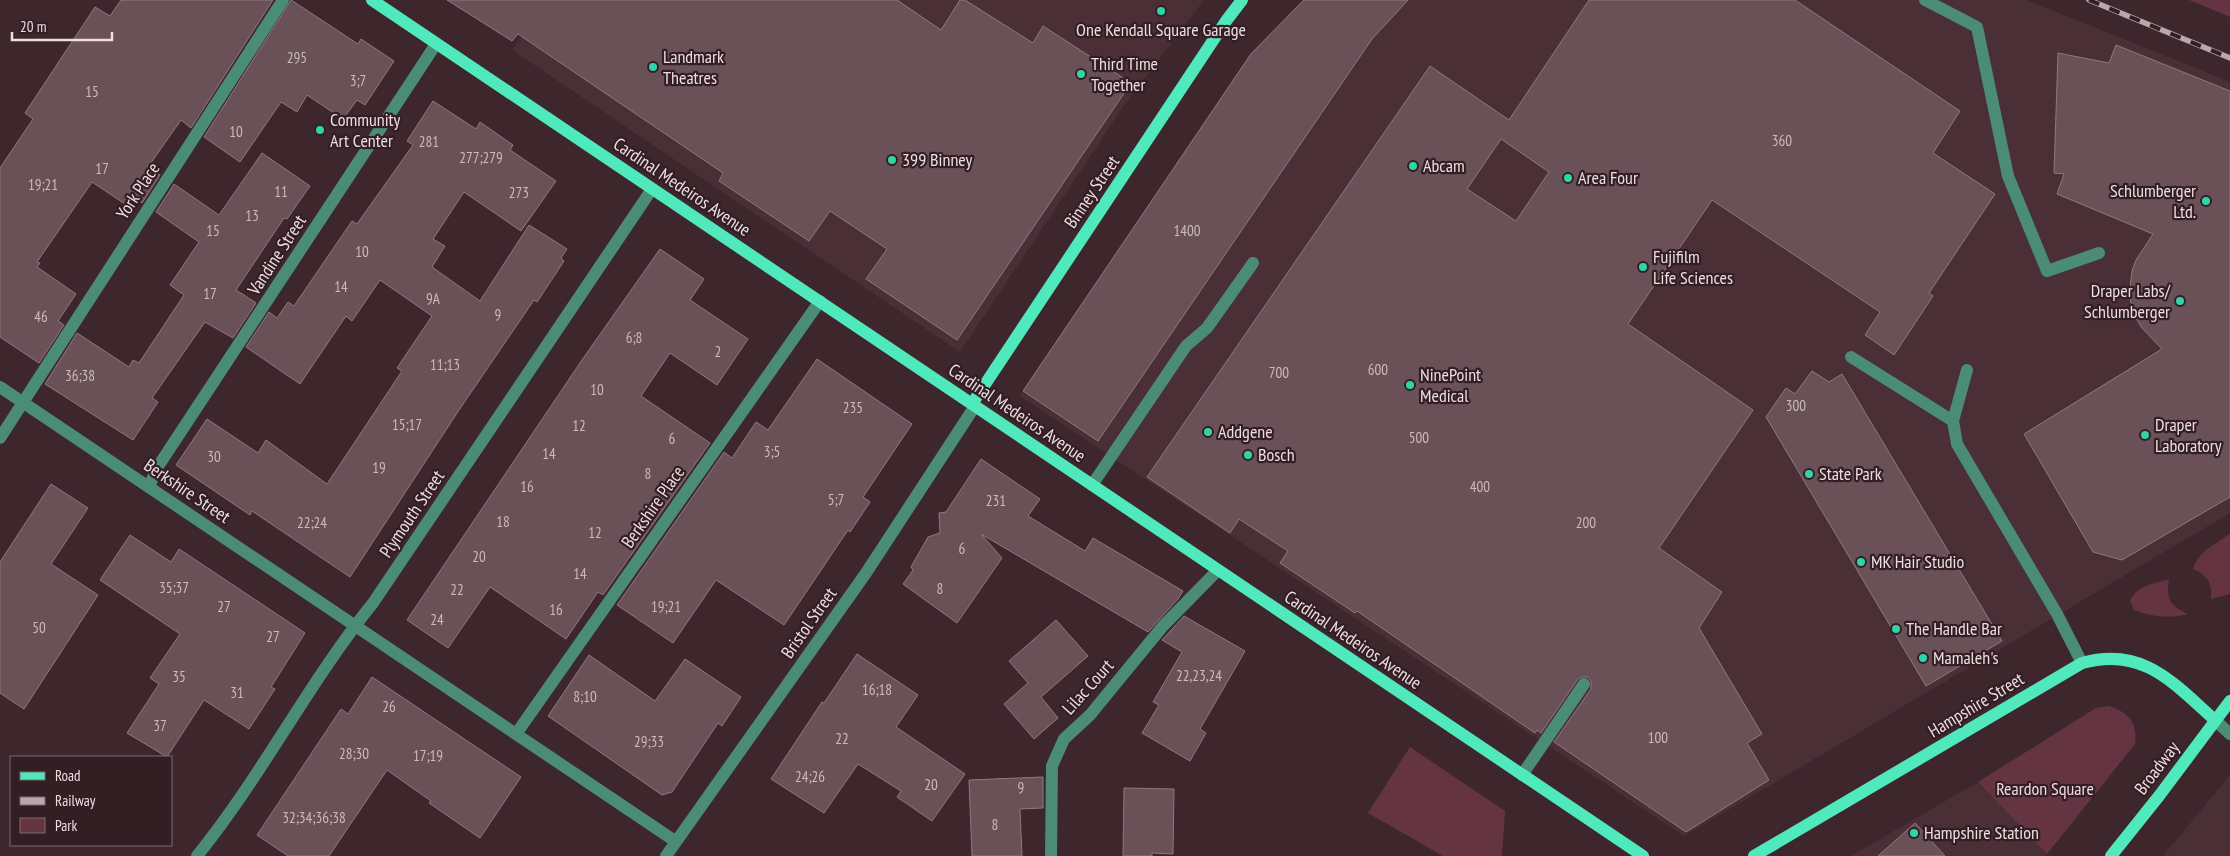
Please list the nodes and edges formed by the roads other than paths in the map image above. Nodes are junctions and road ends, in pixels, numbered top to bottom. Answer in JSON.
{"nodes":[{"id":1,"x":283,"y":0,"type":"edge"},
{"id":2,"x":372,"y":0,"type":"edge"},
{"id":3,"x":1242,"y":0,"type":"edge"},
{"id":4,"x":1925,"y":0,"type":"edge"},
{"id":5,"x":436,"y":44,"type":"junction"},
{"id":6,"x":652,"y":188,"type":"junction"},
{"id":7,"x":2098,"y":253,"type":"dead end"},
{"id":8,"x":1253,"y":263,"type":"dead end"},
{"id":9,"x":820,"y":302,"type":"junction"},
{"id":10,"x":1851,"y":357,"type":"dead end"},
{"id":11,"x":1967,"y":370,"type":"dead end"},
{"id":12,"x":0,"y":387,"type":"edge"},
{"id":13,"x":23,"y":403,"type":"junction"},
{"id":14,"x":973,"y":405,"type":"junction"},
{"id":15,"x":1954,"y":421,"type":"junction"},
{"id":16,"x":0,"y":438,"type":"edge"},
{"id":17,"x":1092,"y":485,"type":"junction"},
{"id":18,"x":149,"y":487,"type":"junction"},
{"id":19,"x":1218,"y":570,"type":"junction"},
{"id":20,"x":355,"y":625,"type":"junction"},
{"id":21,"x":2082,"y":662,"type":"junction"},
{"id":22,"x":1584,"y":684,"type":"dead end"},
{"id":23,"x":2230,"y":700,"type":"edge"},
{"id":24,"x":2215,"y":720,"type":"junction"},
{"id":25,"x":516,"y":734,"type":"junction"},
{"id":26,"x":2230,"y":734,"type":"edge"},
{"id":27,"x":1522,"y":775,"type":"junction"},
{"id":28,"x":675,"y":841,"type":"junction"},
{"id":29,"x":197,"y":856,"type":"edge"},
{"id":30,"x":666,"y":856,"type":"edge"},
{"id":31,"x":1052,"y":856,"type":"edge"},
{"id":32,"x":1643,"y":856,"type":"edge"},
{"id":33,"x":1754,"y":856,"type":"edge"},
{"id":34,"x":2111,"y":856,"type":"edge"}],
"edges":[{"from":1,"to":13,"type":"street","name":"York Place"},
{"from":2,"to":5,"type":"main road","name":"Cardinal Medeiros Avenue"},
{"from":3,"to":14,"type":"main road","name":"Binney Street"},
{"from":4,"to":7,"type":"street"},
{"from":5,"to":6,"type":"main road","name":"Cardinal Medeiros Avenue"},
{"from":5,"to":18,"type":"street","name":"Vandine Street"},
{"from":6,"to":9,"type":"main road","name":"Cardinal Medeiros Avenue"},
{"from":6,"to":20,"type":"street","name":"Plymouth Street"},
{"from":8,"to":17,"type":"street"},
{"from":9,"to":14,"type":"main road","name":"Cardinal Medeiros Avenue"},
{"from":9,"to":25,"type":"street","name":"Berkshire Place"},
{"from":10,"to":15,"type":"street"},
{"from":11,"to":15,"type":"street"},
{"from":12,"to":13,"type":"street","name":"Berkshire Street"},
{"from":13,"to":16,"type":"street","name":"York Place"},
{"from":13,"to":18,"type":"street","name":"Berkshire Street"},
{"from":14,"to":17,"type":"main road","name":"Cardinal Medeiros Avenue"},
{"from":14,"to":28,"type":"street","name":"Bristol Street"},
{"from":15,"to":21,"type":"street"},
{"from":17,"to":19,"type":"main road","name":"Cardinal Medeiros Avenue"},
{"from":18,"to":20,"type":"street","name":"Berkshire Street"},
{"from":19,"to":27,"type":"main road","name":"Cardinal Medeiros Avenue"},
{"from":19,"to":31,"type":"street","name":"Lilac Court"},
{"from":20,"to":25,"type":"street"},
{"from":20,"to":29,"type":"street","name":"Plymouth Street"},
{"from":21,"to":24,"type":"main road","name":"Hampshire Street"},
{"from":21,"to":33,"type":"main road","name":"Hampshire Street"},
{"from":22,"to":27,"type":"street"},
{"from":23,"to":24,"type":"main road","name":"Broadway"},
{"from":24,"to":26,"type":"street"},
{"from":24,"to":34,"type":"main road","name":"Broadway"},
{"from":25,"to":28,"type":"street"},
{"from":27,"to":32,"type":"main road","name":"Cardinal Medeiros Avenue"},
{"from":28,"to":30,"type":"street","name":"Bristol Street"}]}
